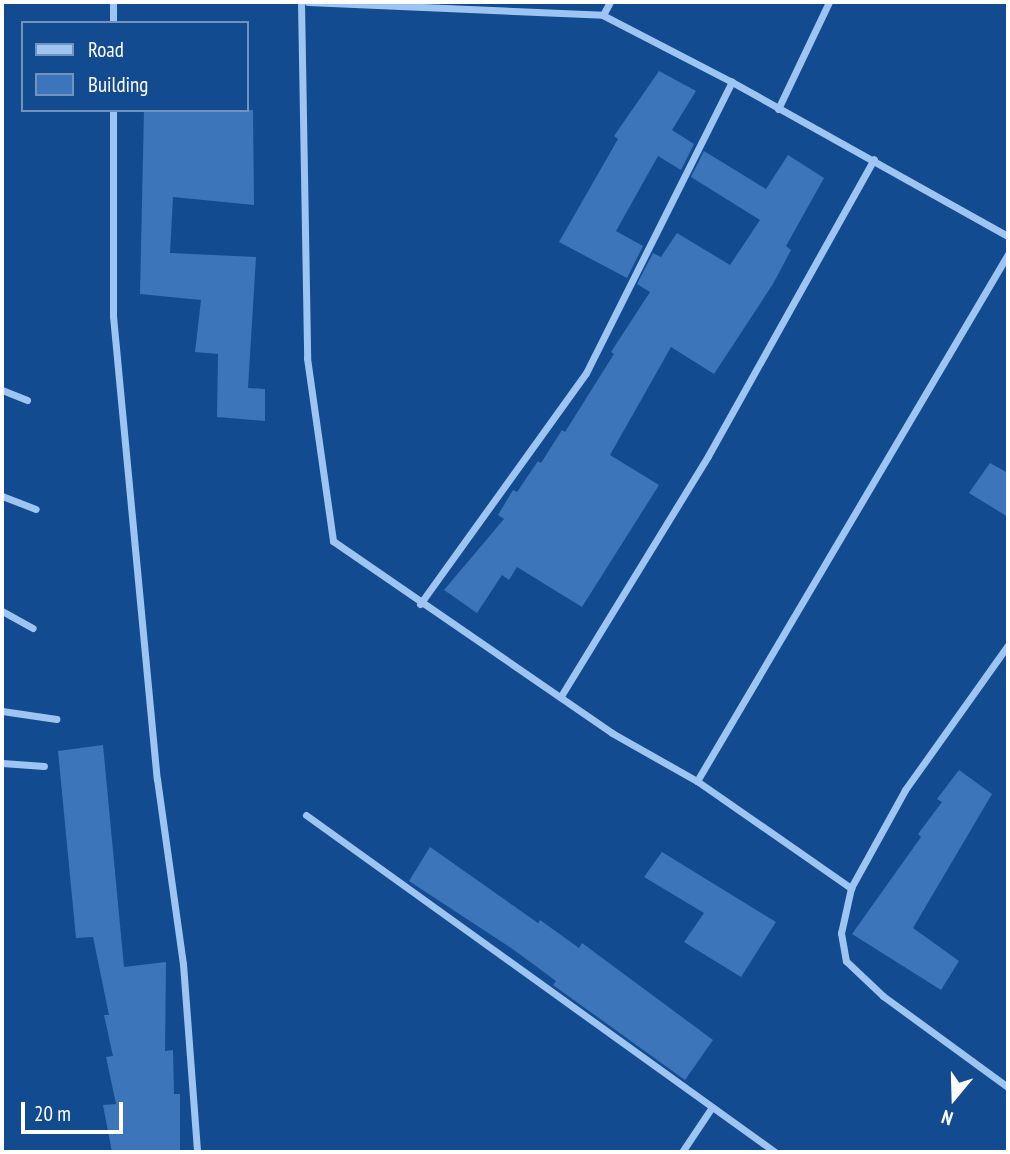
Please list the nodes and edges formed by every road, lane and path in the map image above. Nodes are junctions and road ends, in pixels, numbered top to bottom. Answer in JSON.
{"nodes":[{"id":1,"x":114,"y":2,"type":"edge"},
{"id":2,"x":301,"y":2,"type":"edge"},
{"id":3,"x":308,"y":2,"type":"edge"},
{"id":4,"x":610,"y":2,"type":"edge"},
{"id":5,"x":830,"y":2,"type":"edge"},
{"id":6,"x":603,"y":15,"type":"junction"},
{"id":7,"x":113,"y":21,"type":"edge"},
{"id":8,"x":732,"y":82,"type":"junction"},
{"id":9,"x":778,"y":109,"type":"junction"},
{"id":10,"x":113,"y":112,"type":"edge"},
{"id":11,"x":874,"y":159,"type":"junction"},
{"id":12,"x":1008,"y":236,"type":"edge"},
{"id":13,"x":1008,"y":254,"type":"edge"},
{"id":14,"x":2,"y":390,"type":"edge"},
{"id":15,"x":27,"y":400,"type":"dead end"},
{"id":16,"x":2,"y":496,"type":"edge"},
{"id":17,"x":36,"y":509,"type":"dead end"},
{"id":18,"x":420,"y":604,"type":"junction"},
{"id":19,"x":2,"y":611,"type":"edge"},
{"id":20,"x":33,"y":628,"type":"dead end"},
{"id":21,"x":1008,"y":645,"type":"edge"},
{"id":22,"x":561,"y":696,"type":"junction"},
{"id":23,"x":2,"y":711,"type":"edge"},
{"id":24,"x":56,"y":719,"type":"dead end"},
{"id":25,"x":2,"y":763,"type":"edge"},
{"id":26,"x":44,"y":766,"type":"dead end"},
{"id":27,"x":697,"y":780,"type":"junction"},
{"id":28,"x":306,"y":815,"type":"dead end"},
{"id":29,"x":851,"y":888,"type":"junction"},
{"id":30,"x":1008,"y":1087,"type":"edge"},
{"id":31,"x":712,"y":1107,"type":"junction"},
{"id":32,"x":197,"y":1152,"type":"edge"},
{"id":33,"x":682,"y":1152,"type":"edge"},
{"id":34,"x":775,"y":1152,"type":"edge"}],
"edges":[{"from":1,"to":7,"type":"street"},
{"from":2,"to":18,"type":"street"},
{"from":3,"to":6,"type":"street"},
{"from":4,"to":6,"type":"street"},
{"from":5,"to":9,"type":"street"},
{"from":6,"to":8,"type":"street"},
{"from":8,"to":9,"type":"street"},
{"from":8,"to":18,"type":"street"},
{"from":9,"to":11,"type":"street"},
{"from":10,"to":32,"type":"street"},
{"from":11,"to":12,"type":"street"},
{"from":11,"to":22,"type":"street"},
{"from":13,"to":27,"type":"street"},
{"from":14,"to":15,"type":"street"},
{"from":16,"to":17,"type":"street"},
{"from":18,"to":22,"type":"street"},
{"from":19,"to":20,"type":"street"},
{"from":21,"to":29,"type":"street"},
{"from":22,"to":27,"type":"street"},
{"from":23,"to":24,"type":"street"},
{"from":25,"to":26,"type":"street"},
{"from":27,"to":29,"type":"street"},
{"from":28,"to":31,"type":"street"},
{"from":29,"to":30,"type":"street"},
{"from":31,"to":33,"type":"street"},
{"from":31,"to":34,"type":"street"}]}
